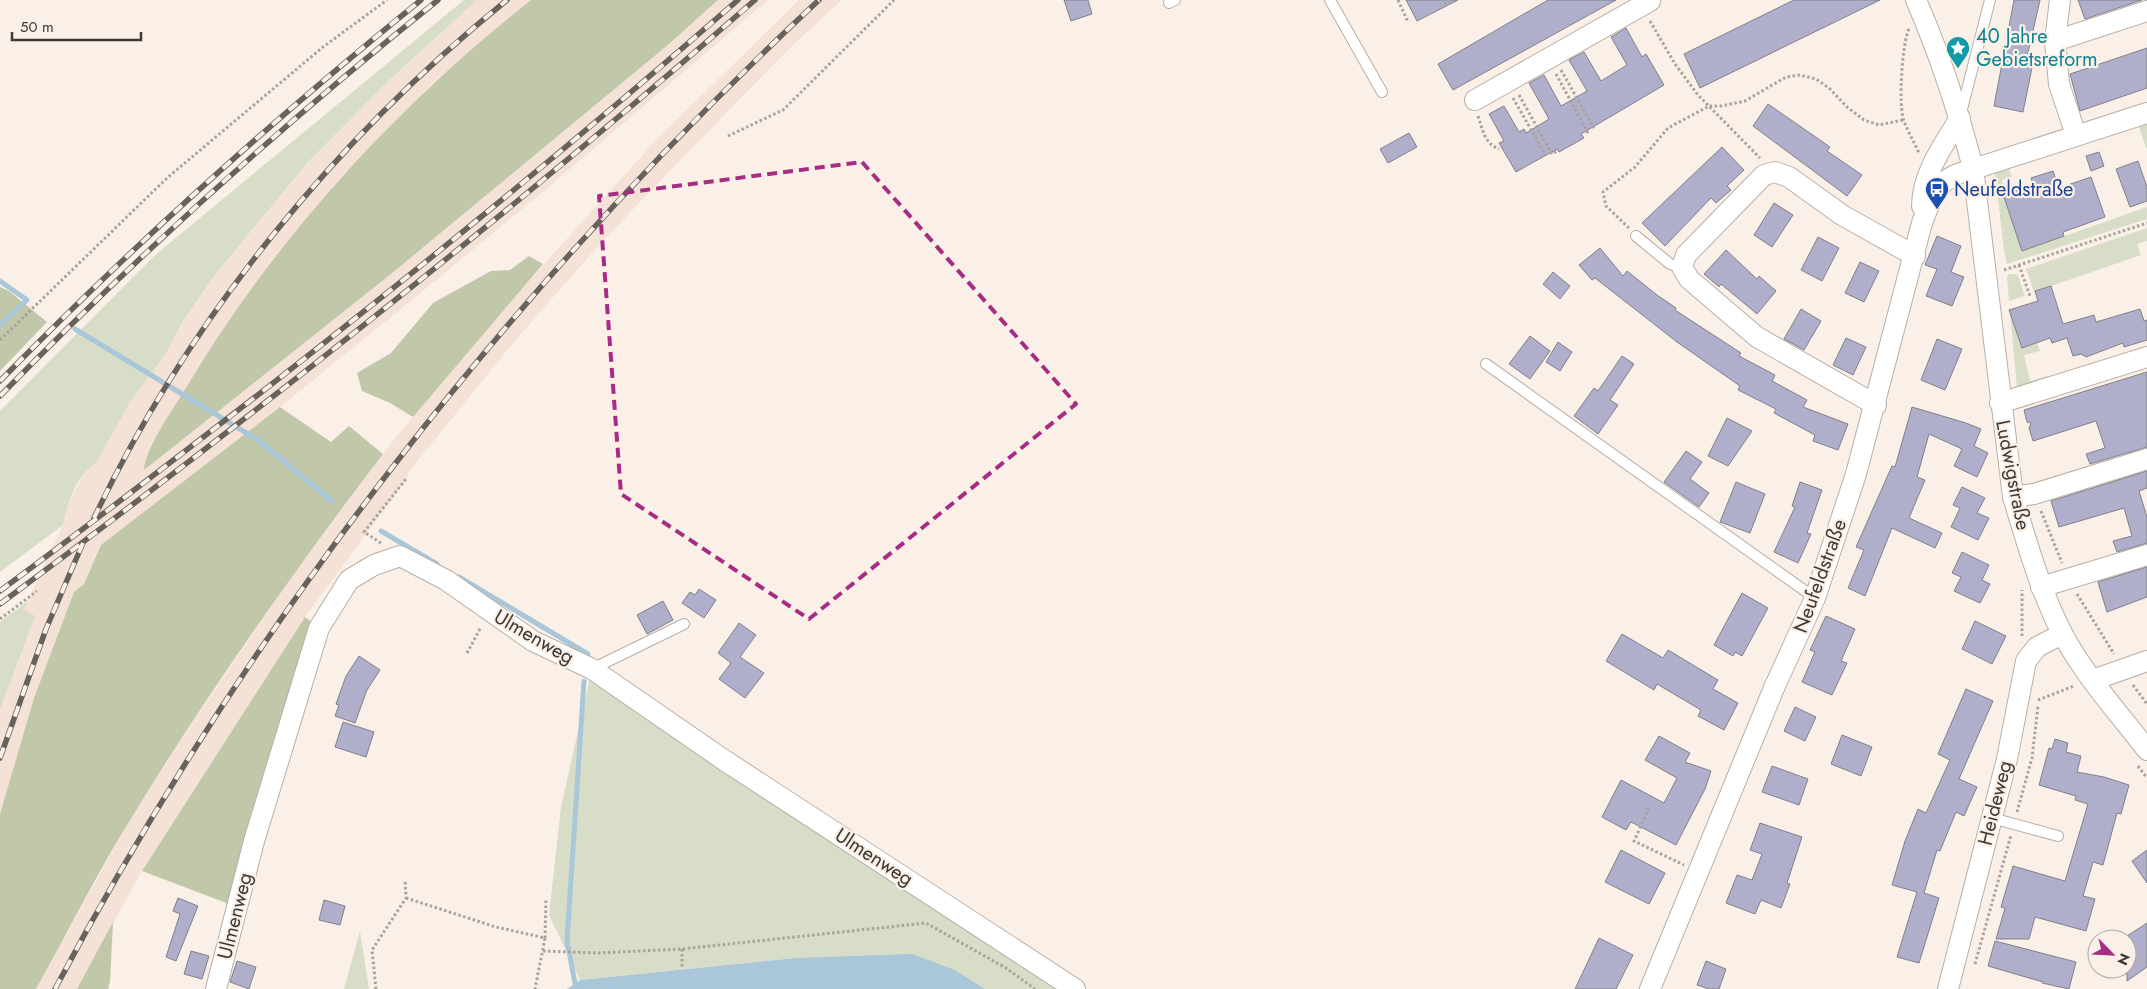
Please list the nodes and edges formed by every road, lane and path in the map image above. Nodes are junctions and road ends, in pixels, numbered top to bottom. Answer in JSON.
{"nodes":[{"id":1,"x":387,"y":0,"type":"edge"},
{"id":2,"x":894,"y":0,"type":"edge"},
{"id":3,"x":1330,"y":0,"type":"edge"},
{"id":4,"x":1398,"y":0,"type":"edge"},
{"id":5,"x":1450,"y":0,"type":"edge"},
{"id":6,"x":1652,"y":0,"type":"edge"},
{"id":7,"x":1990,"y":0,"type":"edge"},
{"id":8,"x":2060,"y":0,"type":"edge"},
{"id":9,"x":1444,"y":4,"type":"dead end"},
{"id":10,"x":1920,"y":8,"type":"edge"},
{"id":11,"x":2147,"y":12,"type":"edge"},
{"id":12,"x":1408,"y":22,"type":"dead end"},
{"id":13,"x":2055,"y":41,"type":"junction"},
{"id":14,"x":1550,"y":57,"type":"junction"},
{"id":15,"x":1507,"y":81,"type":"junction"},
{"id":16,"x":1382,"y":92,"type":"dead end"},
{"id":17,"x":1475,"y":100,"type":"joint"},
{"id":18,"x":1710,"y":106,"type":"junction"},
{"id":19,"x":2147,"y":112,"type":"edge"},
{"id":20,"x":1960,"y":118,"type":"junction"},
{"id":21,"x":1903,"y":120,"type":"junction"},
{"id":22,"x":1594,"y":128,"type":"dead end"},
{"id":23,"x":1588,"y":133,"type":"dead end"},
{"id":24,"x":2076,"y":135,"type":"junction"},
{"id":25,"x":728,"y":136,"type":"dead end"},
{"id":26,"x":1499,"y":149,"type":"dead end"},
{"id":27,"x":1558,"y":150,"type":"dead end"},
{"id":28,"x":1545,"y":154,"type":"dead end"},
{"id":29,"x":1932,"y":168,"type":"junction"},
{"id":30,"x":1973,"y":168,"type":"junction"},
{"id":31,"x":1775,"y":172,"type":"junction"},
{"id":32,"x":1922,"y":223,"type":"junction"},
{"id":33,"x":2147,"y":223,"type":"edge"},
{"id":34,"x":1636,"y":236,"type":"joint"},
{"id":35,"x":1914,"y":256,"type":"junction"},
{"id":36,"x":2002,"y":260,"type":"dead end"},
{"id":37,"x":2019,"y":265,"type":"junction"},
{"id":38,"x":1682,"y":267,"type":"junction"},
{"id":39,"x":1998,"y":275,"type":"junction"},
{"id":40,"x":2030,"y":296,"type":"dead end"},
{"id":41,"x":0,"y":340,"type":"edge"},
{"id":42,"x":2147,"y":357,"type":"edge"},
{"id":43,"x":1486,"y":364,"type":"dead end"},
{"id":44,"x":2000,"y":403,"type":"junction"},
{"id":45,"x":1876,"y":405,"type":"junction"},
{"id":46,"x":2147,"y":459,"type":"edge"},
{"id":47,"x":406,"y":479,"type":"dead end"},
{"id":48,"x":2034,"y":494,"type":"junction"},
{"id":49,"x":2013,"y":497,"type":"junction"},
{"id":50,"x":364,"y":532,"type":"dead end"},
{"id":51,"x":2147,"y":555,"type":"edge"},
{"id":52,"x":2068,"y":578,"type":"junction"},
{"id":53,"x":2032,"y":586,"type":"junction"},
{"id":54,"x":37,"y":591,"type":"dead end"},
{"id":55,"x":1815,"y":598,"type":"junction"},
{"id":56,"x":490,"y":612,"type":"junction"},
{"id":57,"x":0,"y":619,"type":"edge"},
{"id":58,"x":684,"y":624,"type":"dead end"},
{"id":59,"x":2062,"y":634,"type":"junction"},
{"id":60,"x":2022,"y":642,"type":"dead end"},
{"id":61,"x":467,"y":653,"type":"dead end"},
{"id":62,"x":2147,"y":661,"type":"edge"},
{"id":63,"x":592,"y":669,"type":"junction"},
{"id":64,"x":2122,"y":669,"type":"junction"},
{"id":65,"x":2093,"y":680,"type":"junction"},
{"id":66,"x":2147,"y":704,"type":"edge"},
{"id":67,"x":2147,"y":750,"type":"edge"},
{"id":68,"x":1649,"y":808,"type":"dead end"},
{"id":69,"x":1992,"y":818,"type":"junction"},
{"id":70,"x":2058,"y":836,"type":"dead end"},
{"id":71,"x":1698,"y":871,"type":"junction"},
{"id":72,"x":405,"y":880,"type":"dead end"},
{"id":73,"x":406,"y":898,"type":"junction"},
{"id":74,"x":546,"y":899,"type":"dead end"},
{"id":75,"x":544,"y":938,"type":"junction"},
{"id":76,"x":682,"y":949,"type":"junction"},
{"id":77,"x":543,"y":951,"type":"junction"},
{"id":78,"x":682,"y":969,"type":"dead end"},
{"id":79,"x":216,"y":989,"type":"edge"},
{"id":80,"x":376,"y":989,"type":"edge"},
{"id":81,"x":535,"y":989,"type":"edge"},
{"id":82,"x":1035,"y":989,"type":"edge"},
{"id":83,"x":1075,"y":989,"type":"edge"},
{"id":84,"x":1650,"y":989,"type":"edge"},
{"id":85,"x":1948,"y":989,"type":"edge"}],
"edges":[{"from":1,"to":41,"type":"path"},
{"from":2,"to":25,"type":"path"},
{"from":3,"to":16,"type":"lane"},
{"from":4,"to":12,"type":"path"},
{"from":5,"to":9,"type":"path"},
{"from":6,"to":14,"type":"street"},
{"from":6,"to":18,"type":"path"},
{"from":7,"to":20,"type":"lane"},
{"from":8,"to":13,"type":"street"},
{"from":10,"to":20,"type":"street","name":"Ludwigstraße"},
{"from":10,"to":21,"type":"path"},
{"from":11,"to":13,"type":"street"},
{"from":13,"to":24,"type":"street"},
{"from":14,"to":15,"type":"street"},
{"from":14,"to":22,"type":"path"},
{"from":14,"to":23,"type":"path"},
{"from":15,"to":17,"type":"street"},
{"from":15,"to":27,"type":"path"},
{"from":15,"to":28,"type":"path"},
{"from":17,"to":26,"type":"path"},
{"from":18,"to":21,"type":"path"},
{"from":18,"to":31,"type":"path"},
{"from":18,"to":34,"type":"path"},
{"from":19,"to":24,"type":"street","name":"Neufeldstraße"},
{"from":20,"to":29,"type":"street"},
{"from":20,"to":30,"type":"street","name":"Ludwigstraße"},
{"from":21,"to":29,"type":"path"},
{"from":24,"to":30,"type":"street","name":"Neufeldstraße"},
{"from":29,"to":32,"type":"street"},
{"from":30,"to":32,"type":"street","name":"Neufeldstraße"},
{"from":30,"to":39,"type":"street","name":"Ludwigstraße"},
{"from":31,"to":35,"type":"street"},
{"from":31,"to":38,"type":"street"},
{"from":32,"to":35,"type":"street","name":"Neufeldstraße"},
{"from":33,"to":37,"type":"path"},
{"from":34,"to":38,"type":"lane"},
{"from":35,"to":45,"type":"street","name":"Neufeldstraße"},
{"from":36,"to":39,"type":"path"},
{"from":37,"to":39,"type":"path"},
{"from":37,"to":40,"type":"path"},
{"from":38,"to":45,"type":"street"},
{"from":39,"to":44,"type":"street","name":"Ludwigstraße"},
{"from":42,"to":44,"type":"street"},
{"from":43,"to":55,"type":"lane"},
{"from":44,"to":49,"type":"street","name":"Ludwigstraße"},
{"from":45,"to":55,"type":"street","name":"Neufeldstraße"},
{"from":46,"to":48,"type":"street"},
{"from":47,"to":50,"type":"path"},
{"from":48,"to":49,"type":"street"},
{"from":48,"to":52,"type":"path"},
{"from":49,"to":53,"type":"street","name":"Ludwigstraße"},
{"from":51,"to":52,"type":"street"},
{"from":52,"to":53,"type":"street"},
{"from":52,"to":64,"type":"path"},
{"from":53,"to":59,"type":"street","name":"Ludwigstraße"},
{"from":53,"to":60,"type":"path"},
{"from":54,"to":57,"type":"path"},
{"from":55,"to":71,"type":"street","name":"Neufeldstraße"},
{"from":56,"to":61,"type":"path"},
{"from":56,"to":63,"type":"street","name":"Ulmenweg"},
{"from":56,"to":79,"type":"street","name":"Ulmenweg"},
{"from":58,"to":63,"type":"lane"},
{"from":59,"to":65,"type":"street","name":"Ludwigstraße"},
{"from":59,"to":69,"type":"street","name":"Heideweg"},
{"from":62,"to":64,"type":"street"},
{"from":63,"to":83,"type":"street","name":"Ulmenweg"},
{"from":64,"to":65,"type":"street"},
{"from":64,"to":66,"type":"path"},
{"from":65,"to":67,"type":"street","name":"Ludwigstraße"},
{"from":68,"to":71,"type":"path"},
{"from":69,"to":70,"type":"lane"},
{"from":69,"to":85,"type":"street","name":"Heideweg"},
{"from":71,"to":84,"type":"street","name":"Neufeldstraße"},
{"from":72,"to":73,"type":"path"},
{"from":73,"to":75,"type":"path"},
{"from":73,"to":80,"type":"path"},
{"from":74,"to":75,"type":"path"},
{"from":75,"to":77,"type":"path"},
{"from":76,"to":77,"type":"path"},
{"from":76,"to":78,"type":"path"},
{"from":76,"to":82,"type":"path"},
{"from":77,"to":81,"type":"path"}]}
